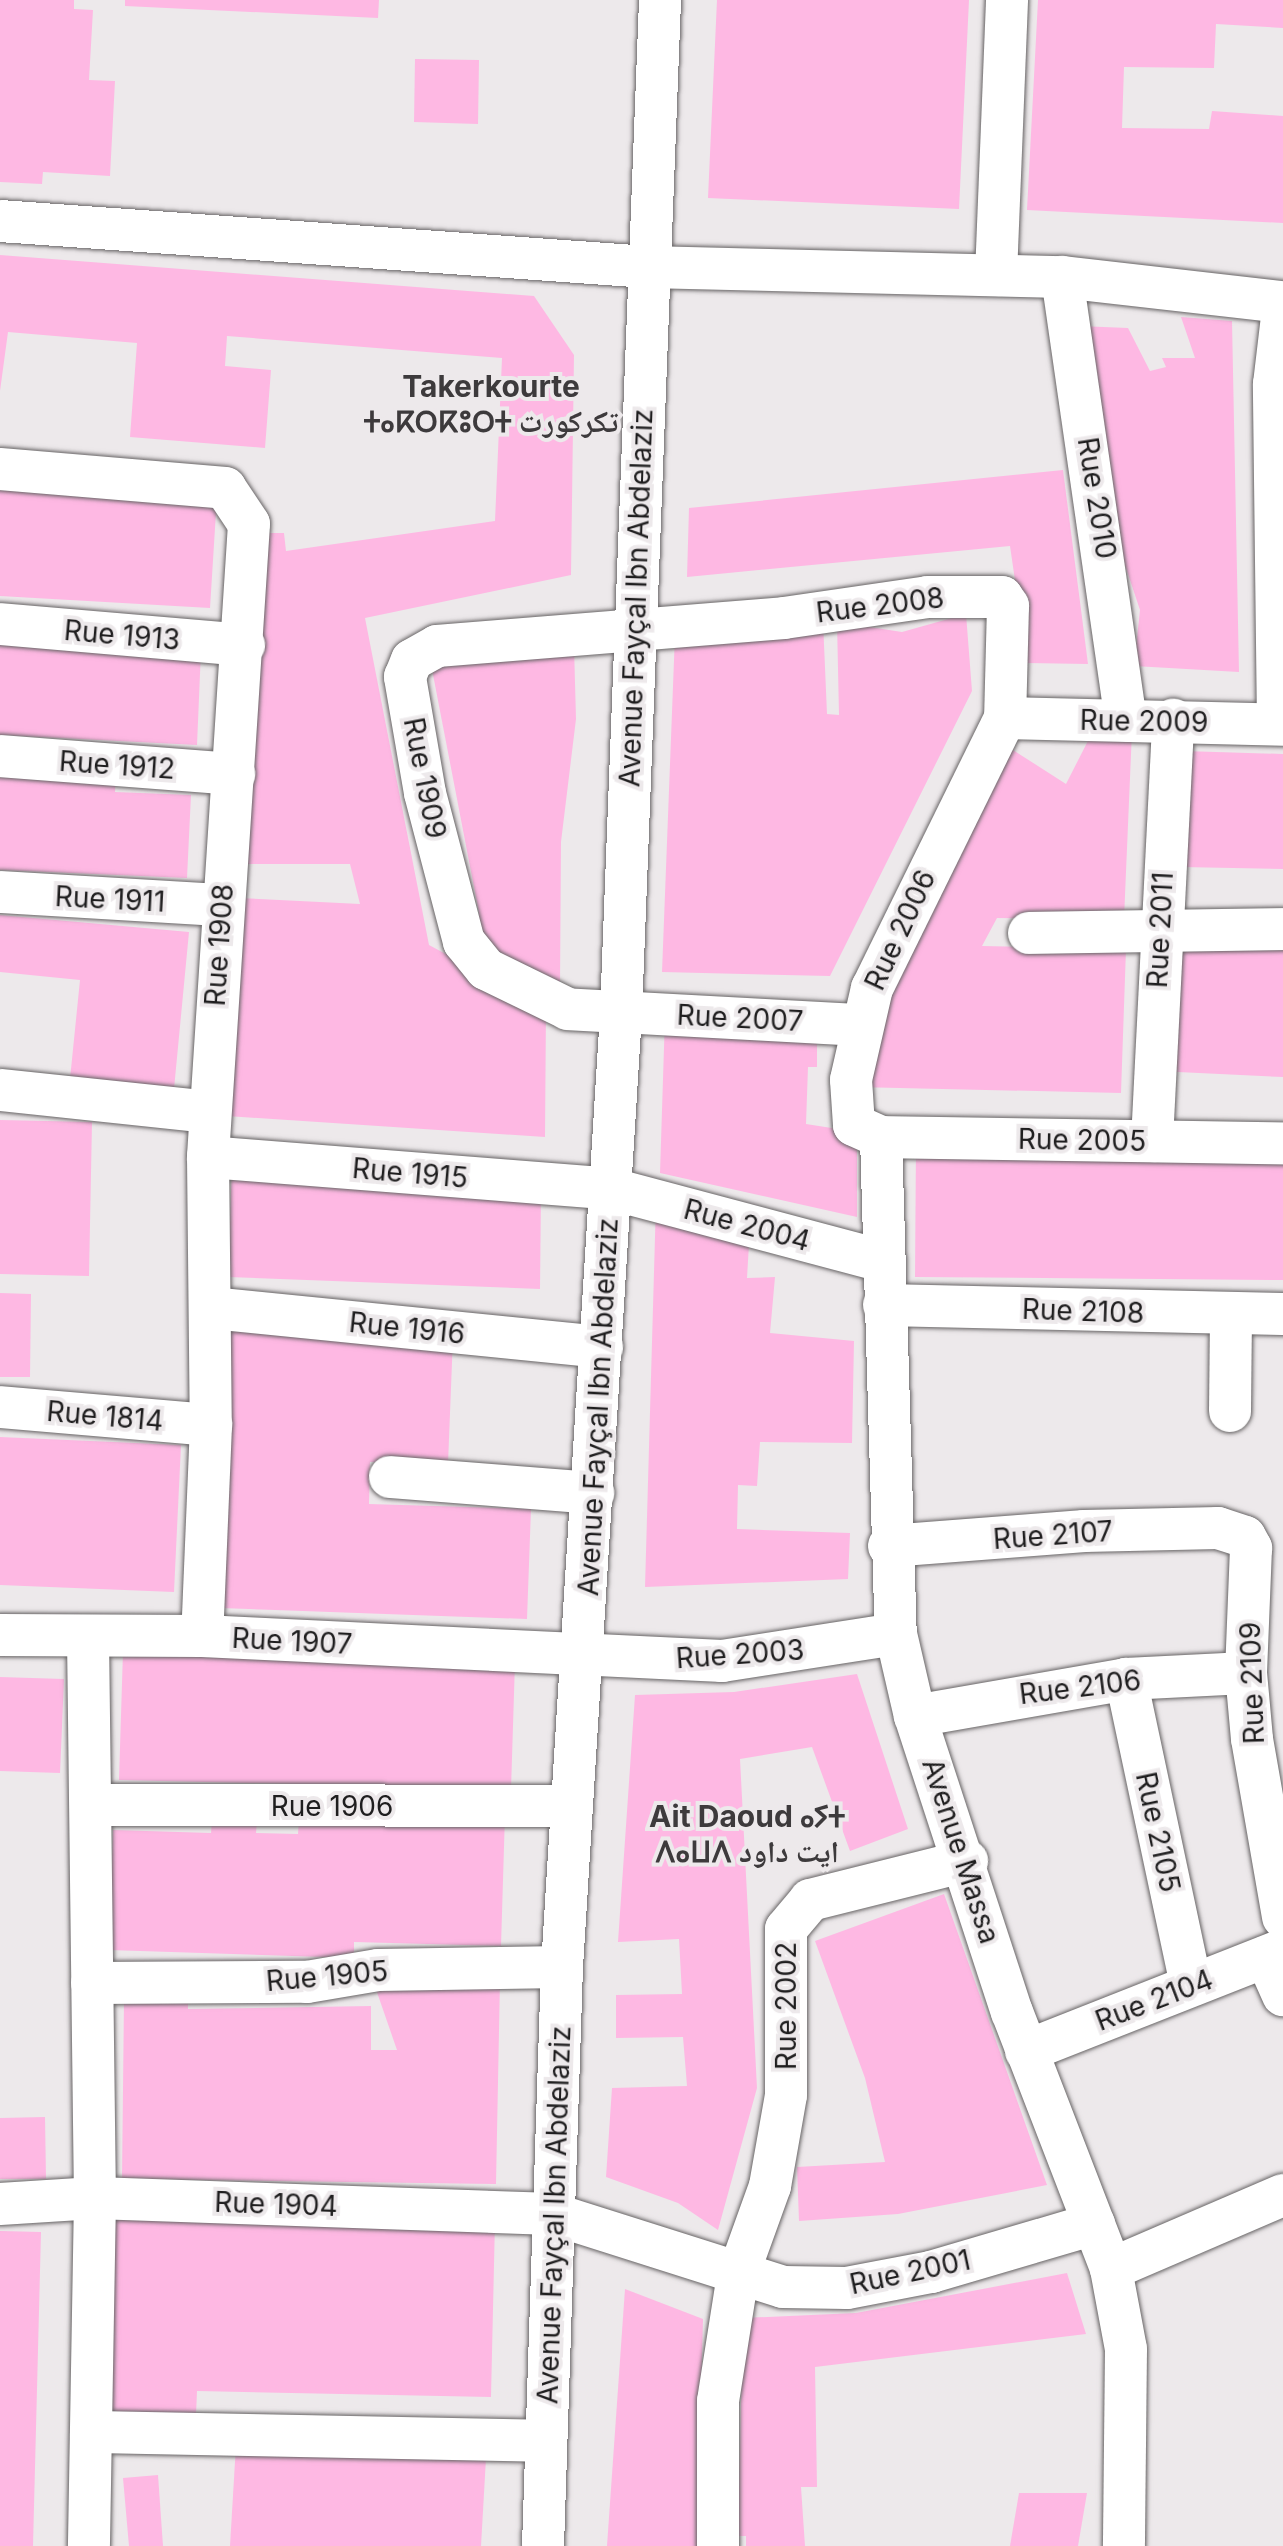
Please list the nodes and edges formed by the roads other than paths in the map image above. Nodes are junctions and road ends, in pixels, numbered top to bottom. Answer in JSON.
{"nodes":[{"id":1,"x":660,"y":0,"type":"edge"},
{"id":2,"x":1007,"y":0,"type":"edge"},
{"id":3,"x":0,"y":221,"type":"edge"},
{"id":4,"x":648,"y":267,"type":"junction"},
{"id":5,"x":996,"y":275,"type":"junction"},
{"id":6,"x":1062,"y":278,"type":"junction"},
{"id":7,"x":1283,"y":306,"type":"edge"},
{"id":8,"x":0,"y":469,"type":"edge"},
{"id":9,"x":0,"y":624,"type":"edge"},
{"id":10,"x":635,"y":632,"type":"junction"},
{"id":11,"x":244,"y":645,"type":"junction"},
{"id":12,"x":1005,"y":718,"type":"junction"},
{"id":13,"x":1126,"y":720,"type":"junction"},
{"id":14,"x":1173,"y":720,"type":"junction"},
{"id":15,"x":1280,"y":724,"type":"edge"},
{"id":16,"x":0,"y":756,"type":"edge"},
{"id":17,"x":234,"y":774,"type":"junction"},
{"id":18,"x":0,"y":892,"type":"edge"},
{"id":19,"x":220,"y":905,"type":"junction"},
{"id":20,"x":1283,"y":929,"type":"edge"},
{"id":21,"x":1028,"y":933,"type":"dead end"},
{"id":22,"x":1158,"y":933,"type":"junction"},
{"id":23,"x":621,"y":1012,"type":"junction"},
{"id":24,"x":858,"y":1025,"type":"junction"},
{"id":25,"x":0,"y":1090,"type":"edge"},
{"id":26,"x":210,"y":1112,"type":"junction"},
{"id":27,"x":881,"y":1137,"type":"junction"},
{"id":28,"x":1152,"y":1140,"type":"junction"},
{"id":29,"x":1283,"y":1143,"type":"edge"},
{"id":30,"x":208,"y":1157,"type":"junction"},
{"id":31,"x":612,"y":1189,"type":"junction"},
{"id":32,"x":882,"y":1261,"type":"junction"},
{"id":33,"x":884,"y":1305,"type":"junction"},
{"id":34,"x":211,"y":1308,"type":"junction"},
{"id":35,"x":1283,"y":1314,"type":"edge"},
{"id":36,"x":1231,"y":1315,"type":"junction"},
{"id":37,"x":602,"y":1347,"type":"junction"},
{"id":38,"x":0,"y":1407,"type":"edge"},
{"id":39,"x":1230,"y":1411,"type":"dead end"},
{"id":40,"x":210,"y":1425,"type":"junction"},
{"id":41,"x":390,"y":1477,"type":"dead end"},
{"id":42,"x":593,"y":1493,"type":"junction"},
{"id":43,"x":1218,"y":1528,"type":"joint"},
{"id":44,"x":889,"y":1546,"type":"junction"},
{"id":45,"x":896,"y":1634,"type":"junction"},
{"id":46,"x":0,"y":1635,"type":"edge"},
{"id":47,"x":202,"y":1636,"type":"junction"},
{"id":48,"x":88,"y":1637,"type":"junction"},
{"id":49,"x":583,"y":1655,"type":"junction"},
{"id":50,"x":1246,"y":1673,"type":"junction"},
{"id":51,"x":1126,"y":1679,"type":"junction"},
{"id":52,"x":915,"y":1716,"type":"junction"},
{"id":53,"x":1267,"y":1737,"type":"edge"},
{"id":54,"x":92,"y":1804,"type":"junction"},
{"id":55,"x":572,"y":1806,"type":"junction"},
{"id":56,"x":1276,"y":1850,"type":"edge"},
{"id":57,"x":967,"y":1861,"type":"junction"},
{"id":58,"x":1283,"y":1917,"type":"edge"},
{"id":59,"x":562,"y":1967,"type":"junction"},
{"id":60,"x":1277,"y":1967,"type":"edge"},
{"id":61,"x":92,"y":1983,"type":"junction"},
{"id":62,"x":1191,"y":1984,"type":"junction"},
{"id":63,"x":1026,"y":2051,"type":"junction"},
{"id":64,"x":1283,"y":2195,"type":"edge"},
{"id":65,"x":96,"y":2198,"type":"junction"},
{"id":66,"x":0,"y":2204,"type":"edge"},
{"id":67,"x":553,"y":2214,"type":"junction"},
{"id":68,"x":1094,"y":2224,"type":"junction"},
{"id":69,"x":1111,"y":2269,"type":"junction"},
{"id":70,"x":738,"y":2275,"type":"junction"},
{"id":71,"x":91,"y":2432,"type":"junction"},
{"id":72,"x":546,"y":2441,"type":"junction"},
{"id":73,"x":89,"y":2546,"type":"edge"},
{"id":74,"x":543,"y":2546,"type":"edge"},
{"id":75,"x":718,"y":2546,"type":"edge"},
{"id":76,"x":1124,"y":2546,"type":"edge"}],
"edges":[{"from":1,"to":4,"type":"street","name":"Avenue Fayçal Ibn Abdelaziz"},
{"from":2,"to":5,"type":"street"},
{"from":3,"to":4,"type":"street"},
{"from":4,"to":5,"type":"street"},
{"from":4,"to":10,"type":"street","name":"Avenue Fayçal Ibn Abdelaziz"},
{"from":5,"to":6,"type":"street"},
{"from":6,"to":7,"type":"street"},
{"from":6,"to":13,"type":"street","name":"Rue 2010"},
{"from":7,"to":15,"type":"street"},
{"from":8,"to":11,"type":"street","name":"Rue 1908"},
{"from":9,"to":11,"type":"street","name":"Rue 1913"},
{"from":10,"to":12,"type":"street","name":"Rue 2008"},
{"from":10,"to":23,"type":"street","name":"Avenue Fayçal Ibn Abdelaziz"},
{"from":10,"to":23,"type":"street","name":"Rue 1909"},
{"from":11,"to":17,"type":"street","name":"Rue 1908"},
{"from":12,"to":13,"type":"street","name":"Rue 2009"},
{"from":12,"to":24,"type":"street","name":"Rue 2006"},
{"from":13,"to":14,"type":"street","name":"Rue 2009"},
{"from":14,"to":15,"type":"street","name":"Rue 2009"},
{"from":14,"to":22,"type":"street","name":"Rue 2011"},
{"from":16,"to":17,"type":"street","name":"Rue 1912"},
{"from":17,"to":19,"type":"street","name":"Rue 1908"},
{"from":18,"to":19,"type":"street","name":"Rue 1911"},
{"from":19,"to":26,"type":"street","name":"Rue 1908"},
{"from":20,"to":22,"type":"street"},
{"from":21,"to":22,"type":"street"},
{"from":22,"to":28,"type":"street","name":"Rue 2011"},
{"from":23,"to":24,"type":"street","name":"Rue 2007"},
{"from":23,"to":31,"type":"street","name":"Avenue Fayçal Ibn Abdelaziz"},
{"from":24,"to":27,"type":"street","name":"Rue 2006"},
{"from":25,"to":26,"type":"street"},
{"from":26,"to":30,"type":"street","name":"Rue 1908"},
{"from":27,"to":28,"type":"street","name":"Rue 2005"},
{"from":27,"to":32,"type":"street","name":"Avenue Massa"},
{"from":28,"to":29,"type":"street","name":"Rue 2005"},
{"from":30,"to":31,"type":"street","name":"Rue 1915"},
{"from":30,"to":34,"type":"street","name":"Rue 1908"},
{"from":31,"to":32,"type":"street","name":"Rue 2004"},
{"from":31,"to":37,"type":"street","name":"Avenue Fayçal Ibn Abdelaziz"},
{"from":32,"to":33,"type":"street","name":"Avenue Massa"},
{"from":33,"to":36,"type":"street","name":"Rue 2108"},
{"from":33,"to":44,"type":"street","name":"Avenue Massa"},
{"from":34,"to":37,"type":"street","name":"Rue 1916"},
{"from":34,"to":40,"type":"street","name":"Rue 1908"},
{"from":35,"to":36,"type":"street","name":"Rue 2108"},
{"from":36,"to":39,"type":"street"},
{"from":37,"to":42,"type":"street","name":"Avenue Fayçal Ibn Abdelaziz"},
{"from":38,"to":40,"type":"street","name":"Rue 1814"},
{"from":40,"to":47,"type":"street","name":"Rue 1908"},
{"from":41,"to":42,"type":"street"},
{"from":42,"to":49,"type":"street","name":"Avenue Fayçal Ibn Abdelaziz"},
{"from":43,"to":44,"type":"street","name":"Rue 2107"},
{"from":43,"to":50,"type":"street","name":"Rue 2109"},
{"from":44,"to":45,"type":"street","name":"Avenue Massa"},
{"from":45,"to":49,"type":"street","name":"Rue 2003"},
{"from":45,"to":52,"type":"street","name":"Avenue Massa"},
{"from":46,"to":48,"type":"street","name":"Rue 1907"},
{"from":47,"to":48,"type":"street","name":"Rue 1907"},
{"from":47,"to":49,"type":"street","name":"Rue 1907"},
{"from":48,"to":54,"type":"street"},
{"from":49,"to":55,"type":"street","name":"Avenue Fayçal Ibn Abdelaziz"},
{"from":50,"to":51,"type":"street","name":"Rue 2106"},
{"from":50,"to":53,"type":"street","name":"Rue 2109"},
{"from":51,"to":52,"type":"street","name":"Rue 2106"},
{"from":51,"to":62,"type":"street","name":"Rue 2105"},
{"from":52,"to":57,"type":"street","name":"Avenue Massa"},
{"from":53,"to":56,"type":"street","name":"Rue 2109"},
{"from":54,"to":55,"type":"street","name":"Rue 1906"},
{"from":54,"to":61,"type":"street"},
{"from":55,"to":59,"type":"street","name":"Avenue Fayçal Ibn Abdelaziz"},
{"from":56,"to":58,"type":"street","name":"Rue 2109"},
{"from":57,"to":63,"type":"street","name":"Avenue Massa"},
{"from":57,"to":70,"type":"street","name":"Rue 2002"},
{"from":59,"to":61,"type":"street","name":"Rue 1905"},
{"from":59,"to":67,"type":"street","name":"Avenue Fayçal Ibn Abdelaziz"},
{"from":60,"to":62,"type":"street","name":"Rue 2104"},
{"from":61,"to":65,"type":"street"},
{"from":62,"to":63,"type":"street","name":"Rue 2104"},
{"from":63,"to":68,"type":"street","name":"Avenue Massa"},
{"from":64,"to":69,"type":"street"},
{"from":65,"to":66,"type":"street","name":"Rue 1904"},
{"from":65,"to":67,"type":"street","name":"Rue 1904"},
{"from":65,"to":71,"type":"street"},
{"from":67,"to":70,"type":"street","name":"Rue 2001"},
{"from":67,"to":72,"type":"street","name":"Avenue Fayçal Ibn Abdelaziz"},
{"from":68,"to":69,"type":"street","name":"Avenue Massa"},
{"from":68,"to":70,"type":"street","name":"Rue 2001"},
{"from":69,"to":76,"type":"street","name":"Avenue Massa"},
{"from":70,"to":75,"type":"street","name":"Rue 2002"},
{"from":71,"to":72,"type":"street"},
{"from":71,"to":73,"type":"street"},
{"from":72,"to":74,"type":"street","name":"Avenue Fayçal Ibn Abdelaziz"}]}
